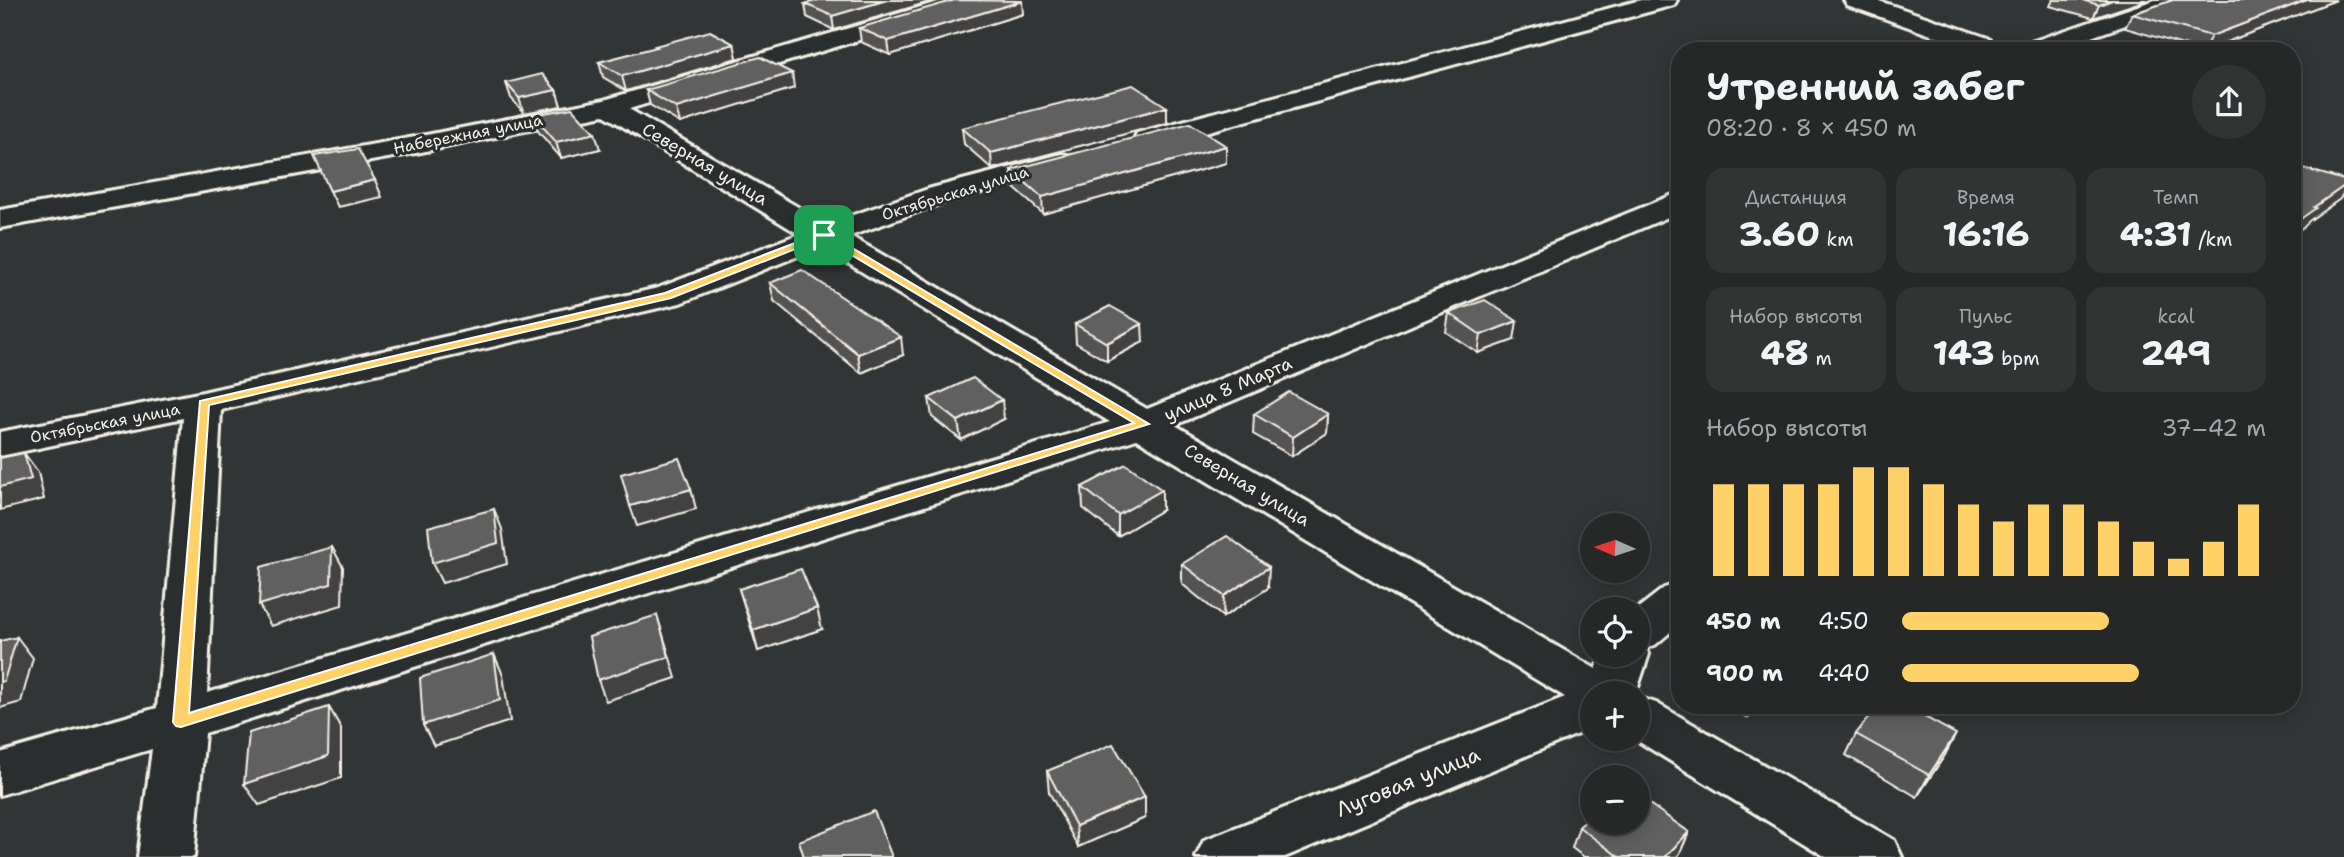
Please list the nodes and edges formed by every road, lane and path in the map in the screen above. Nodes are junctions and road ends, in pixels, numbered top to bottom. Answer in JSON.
{"nodes":[{"id":1,"x":968,"y":0,"type":"edge"},
{"id":2,"x":1666,"y":0,"type":"edge"},
{"id":3,"x":1855,"y":0,"type":"edge"},
{"id":4,"x":2176,"y":0,"type":"edge"},
{"id":5,"x":1977,"y":42,"type":"edge"},
{"id":6,"x":2053,"y":42,"type":"edge"},
{"id":7,"x":608,"y":107,"type":"junction"},
{"id":8,"x":1671,"y":205,"type":"edge"},
{"id":9,"x":0,"y":219,"type":"edge"},
{"id":10,"x":824,"y":235,"type":"junction"},
{"id":11,"x":204,"y":403,"type":"junction"},
{"id":12,"x":1143,"y":424,"type":"junction"},
{"id":13,"x":0,"y":444,"type":"edge"},
{"id":14,"x":1671,"y":606,"type":"edge"},
{"id":15,"x":1650,"y":623,"type":"edge"},
{"id":16,"x":1580,"y":683,"type":"edge"},
{"id":17,"x":1580,"y":712,"type":"edge"},
{"id":18,"x":181,"y":722,"type":"junction"},
{"id":19,"x":1650,"y":724,"type":"edge"},
{"id":20,"x":0,"y":774,"type":"edge"},
{"id":21,"x":166,"y":857,"type":"edge"},
{"id":22,"x":1224,"y":857,"type":"edge"},
{"id":23,"x":1874,"y":857,"type":"edge"}],
"edges":[{"from":1,"to":7,"type":"street","name":"Набережная улица"},
{"from":2,"to":10,"type":"street","name":"Октябрьская улица"},
{"from":3,"to":5,"type":"street"},
{"from":4,"to":6,"type":"street"},
{"from":7,"to":9,"type":"street","name":"Набережная улица"},
{"from":7,"to":10,"type":"street","name":"Северная улица"},
{"from":8,"to":12,"type":"street","name":"улица 8 Марта"},
{"from":10,"to":11,"type":"street","name":"Октябрьская улица"},
{"from":10,"to":12,"type":"street","name":"Северная улица"},
{"from":11,"to":13,"type":"street","name":"Октябрьская улица"},
{"from":11,"to":18,"type":"street"},
{"from":12,"to":16,"type":"street","name":"Северная улица"},
{"from":12,"to":18,"type":"street","name":"улица 8 Марта"},
{"from":14,"to":15,"type":"street"},
{"from":17,"to":22,"type":"street","name":"Луговая улица"},
{"from":18,"to":20,"type":"street","name":"улица 8 Марта"},
{"from":18,"to":21,"type":"street"},
{"from":19,"to":23,"type":"street"}]}
